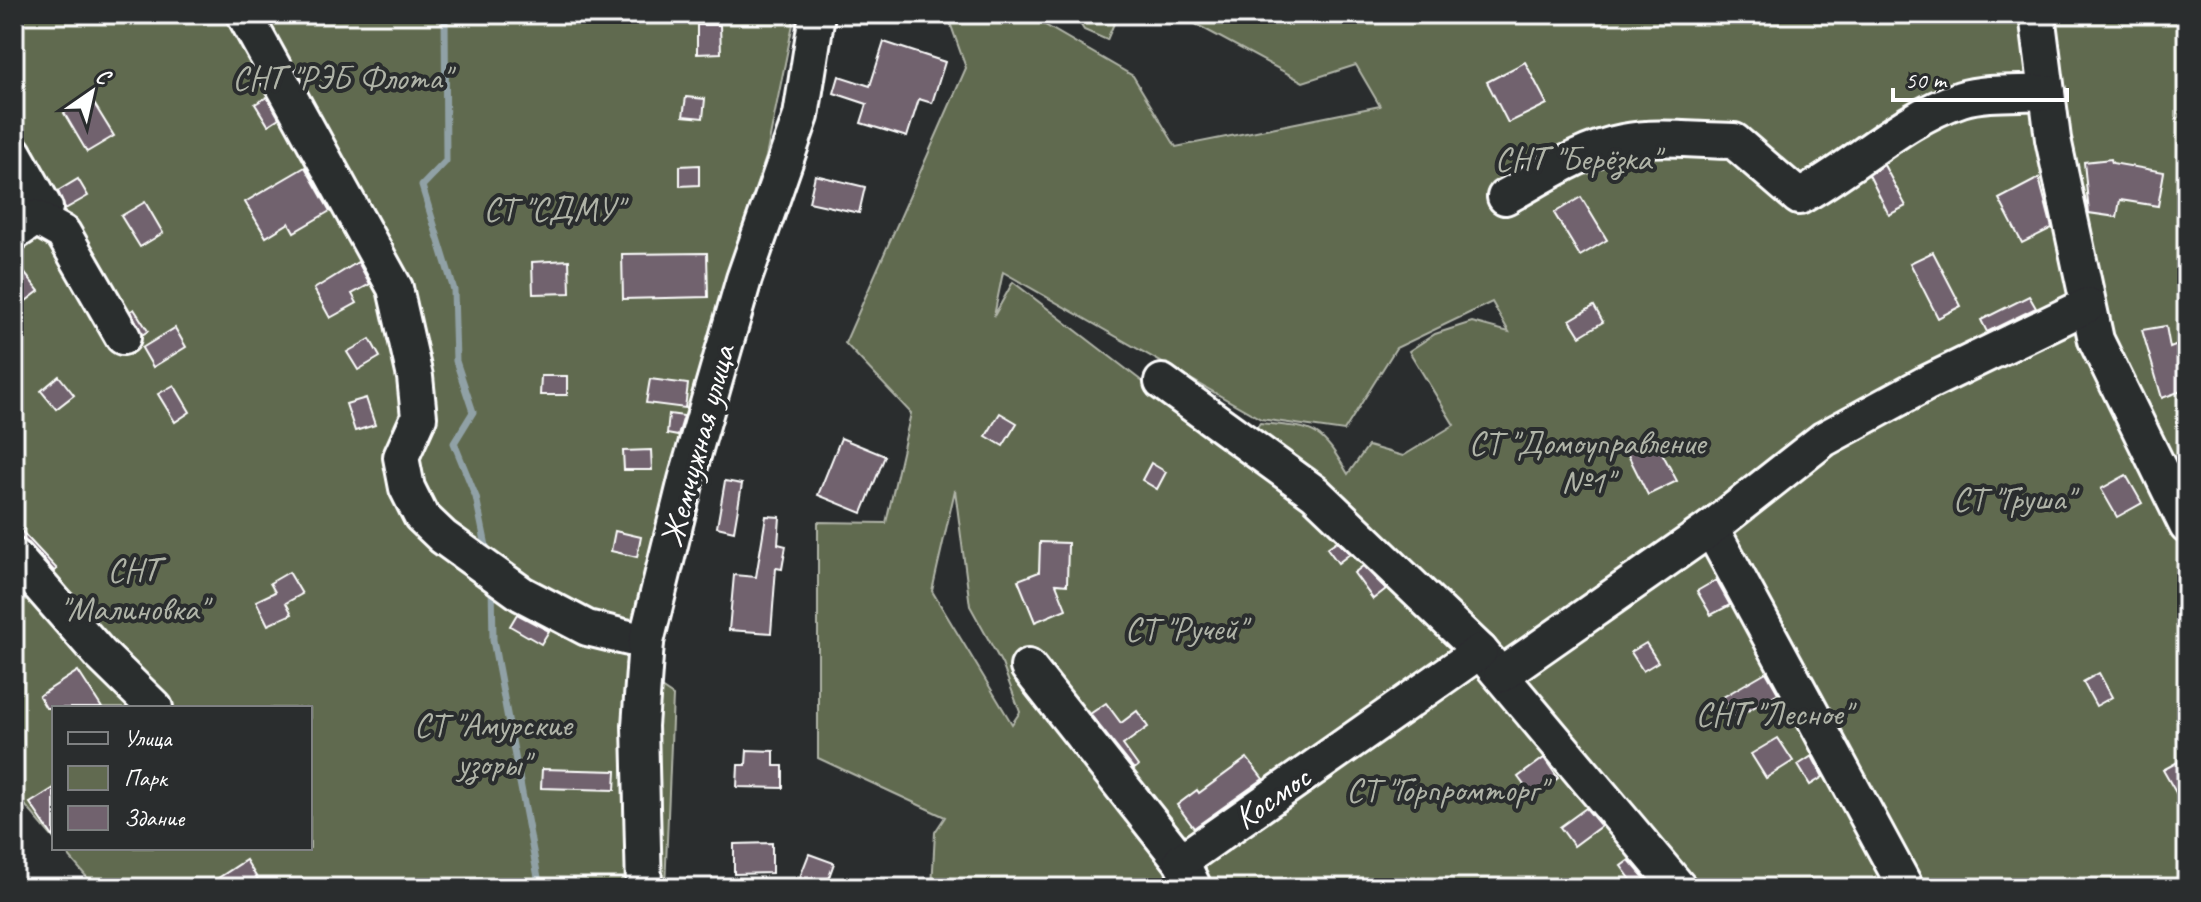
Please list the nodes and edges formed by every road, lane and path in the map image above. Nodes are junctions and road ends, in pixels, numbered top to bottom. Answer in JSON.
{"nodes":[{"id":1,"x":244,"y":14,"type":"edge"},
{"id":2,"x":817,"y":14,"type":"edge"},
{"id":3,"x":2037,"y":14,"type":"edge"},
{"id":4,"x":2047,"y":92,"type":"junction"},
{"id":5,"x":14,"y":153,"type":"edge"},
{"id":6,"x":1505,"y":197,"type":"dead end"},
{"id":7,"x":25,"y":225,"type":"edge"},
{"id":8,"x":2088,"y":305,"type":"junction"},
{"id":9,"x":123,"y":337,"type":"dead end"},
{"id":10,"x":1162,"y":382,"type":"dead end"},
{"id":11,"x":2187,"y":526,"type":"edge"},
{"id":12,"x":1711,"y":528,"type":"junction"},
{"id":13,"x":14,"y":556,"type":"edge"},
{"id":14,"x":646,"y":642,"type":"junction"},
{"id":15,"x":1491,"y":663,"type":"junction"},
{"id":16,"x":1028,"y":667,"type":"dead end"},
{"id":17,"x":153,"y":706,"type":"edge"},
{"id":18,"x":1188,"y":874,"type":"edge"},
{"id":19,"x":644,"y":888,"type":"edge"},
{"id":20,"x":1679,"y":888,"type":"edge"},
{"id":21,"x":1906,"y":888,"type":"edge"}],
"edges":[{"from":1,"to":14,"type":"street"},
{"from":2,"to":14,"type":"street","name":"Жемчужная улица"},
{"from":3,"to":4,"type":"street"},
{"from":4,"to":6,"type":"street"},
{"from":4,"to":8,"type":"street"},
{"from":5,"to":7,"type":"street"},
{"from":7,"to":9,"type":"street"},
{"from":8,"to":11,"type":"street"},
{"from":8,"to":12,"type":"street","name":"Космос"},
{"from":10,"to":15,"type":"street"},
{"from":12,"to":15,"type":"street","name":"Космос"},
{"from":12,"to":21,"type":"street"},
{"from":13,"to":17,"type":"street"},
{"from":14,"to":19,"type":"street","name":"Жемчужная улица"},
{"from":15,"to":18,"type":"street","name":"Космос"},
{"from":15,"to":20,"type":"street"},
{"from":16,"to":18,"type":"street"}]}
